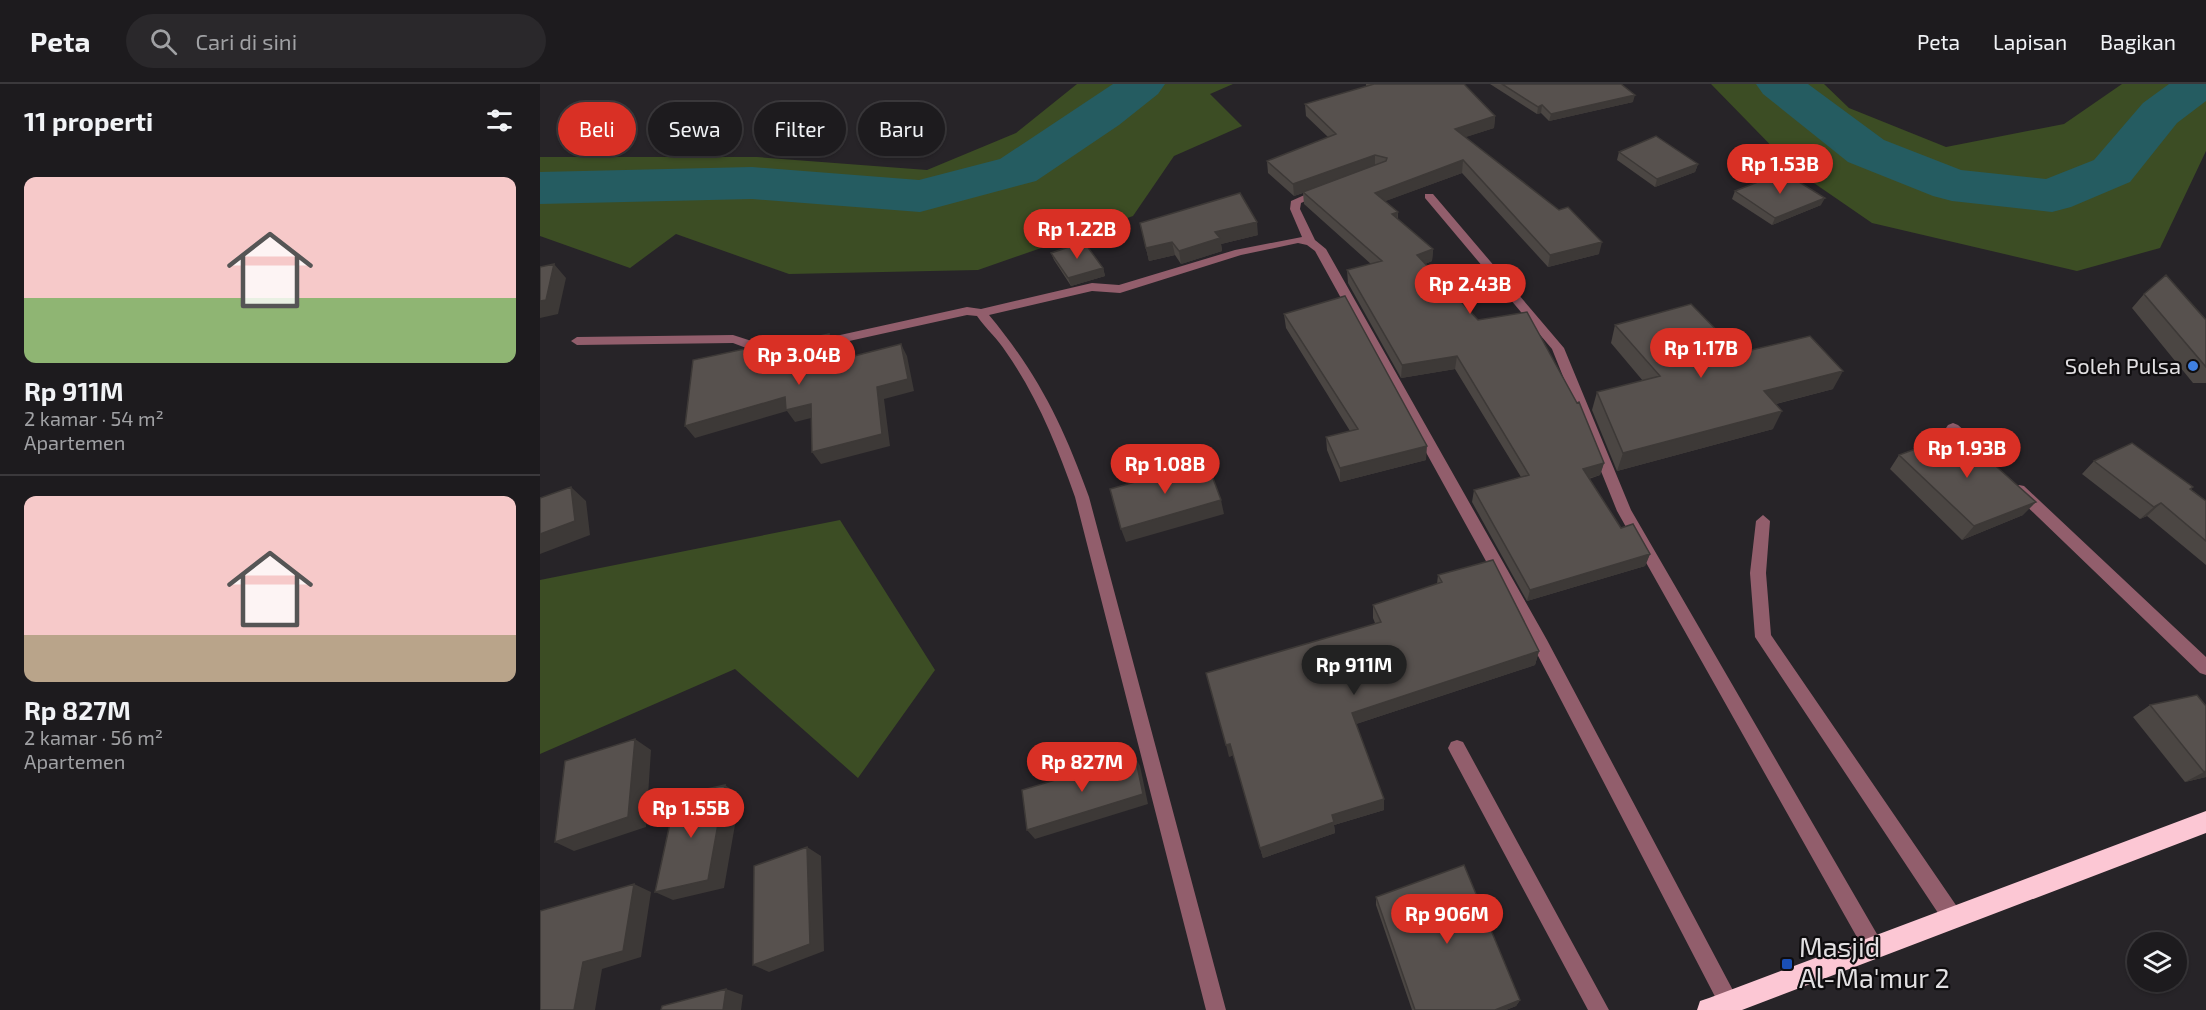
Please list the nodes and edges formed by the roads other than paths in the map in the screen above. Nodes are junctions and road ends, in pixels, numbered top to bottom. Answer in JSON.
{"nodes":[{"id":1,"x":1329,"y":189,"type":"edge"},
{"id":2,"x":1429,"y":196,"type":"dead end"},
{"id":3,"x":1310,"y":242,"type":"junction"},
{"id":4,"x":981,"y":313,"type":"junction"},
{"id":5,"x":577,"y":341,"type":"dead end"},
{"id":6,"x":1953,"y":428,"type":"dead end"},
{"id":7,"x":1987,"y":460,"type":"edge"},
{"id":8,"x":2004,"y":476,"type":"edge"},
{"id":9,"x":1763,"y":521,"type":"dead end"},
{"id":10,"x":2206,"y":668,"type":"edge"},
{"id":11,"x":1457,"y":748,"type":"dead end"},
{"id":12,"x":2206,"y":822,"type":"edge"},
{"id":13,"x":1953,"y":918,"type":"junction"},
{"id":14,"x":1874,"y":948,"type":"junction"},
{"id":15,"x":1719,"y":1006,"type":"edge"},
{"id":16,"x":1216,"y":1010,"type":"edge"},
{"id":17,"x":1599,"y":1010,"type":"edge"}],
"edges":[{"from":1,"to":3,"type":"street"},
{"from":2,"to":14,"type":"street"},
{"from":3,"to":4,"type":"street"},
{"from":3,"to":15,"type":"street"},
{"from":4,"to":5,"type":"street"},
{"from":4,"to":16,"type":"street"},
{"from":6,"to":7,"type":"street"},
{"from":8,"to":10,"type":"street"},
{"from":9,"to":13,"type":"street"},
{"from":11,"to":17,"type":"street"},
{"from":12,"to":13,"type":"highway"},
{"from":13,"to":14,"type":"highway"},
{"from":14,"to":15,"type":"highway"}]}
